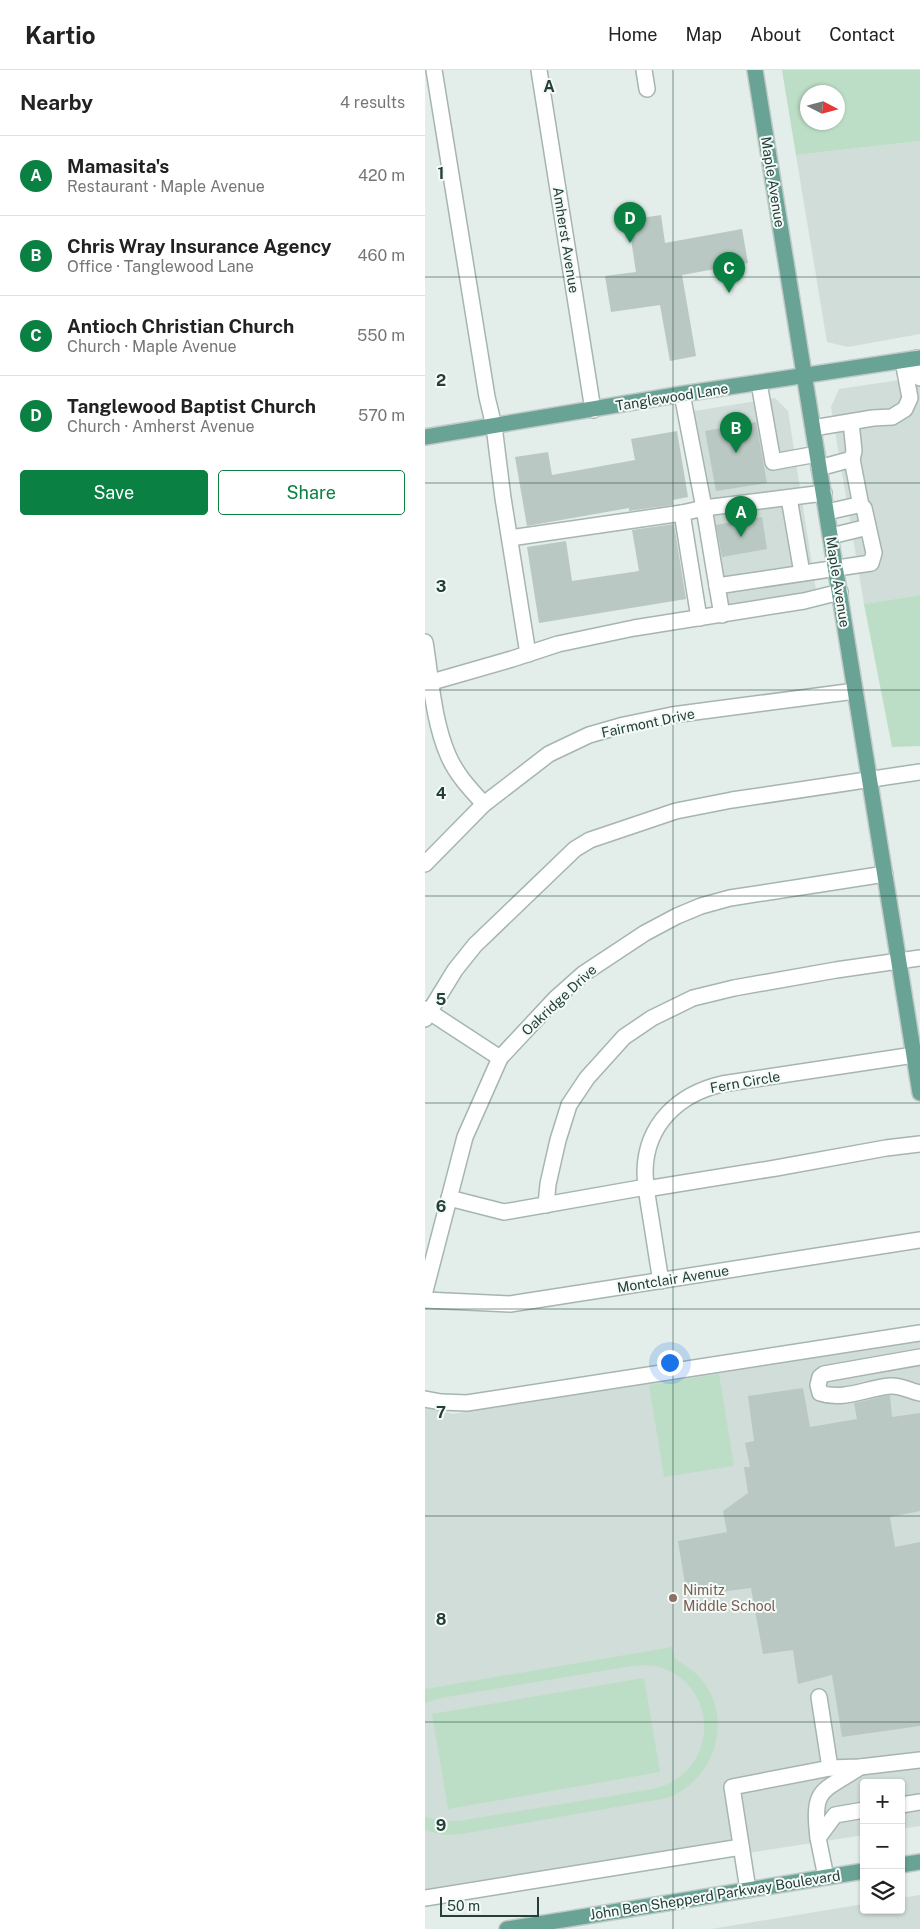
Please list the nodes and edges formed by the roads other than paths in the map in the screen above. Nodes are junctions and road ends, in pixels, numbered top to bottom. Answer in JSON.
{"nodes":[{"id":1,"x":434,"y":70,"type":"edge"},
{"id":2,"x":539,"y":70,"type":"edge"},
{"id":3,"x":644,"y":70,"type":"edge"},
{"id":4,"x":755,"y":70,"type":"edge"},
{"id":5,"x":647,"y":89,"type":"dead end"},
{"id":6,"x":913,"y":359,"type":"edge"},
{"id":7,"x":805,"y":376,"type":"junction"},
{"id":8,"x":920,"y":378,"type":"edge"},
{"id":9,"x":759,"y":383,"type":"junction"},
{"id":10,"x":682,"y":394,"type":"junction"},
{"id":11,"x":593,"y":410,"type":"junction"},
{"id":12,"x":851,"y":422,"type":"junction"},
{"id":13,"x":495,"y":426,"type":"junction"},
{"id":14,"x":813,"y":428,"type":"junction"},
{"id":15,"x":425,"y":436,"type":"edge"},
{"id":16,"x":852,"y":459,"type":"junction"},
{"id":17,"x":818,"y":461,"type":"junction"},
{"id":18,"x":824,"y":493,"type":"junction"},
{"id":19,"x":789,"y":498,"type":"junction"},
{"id":20,"x":861,"y":506,"type":"junction"},
{"id":21,"x":704,"y":508,"type":"junction"},
{"id":22,"x":827,"y":512,"type":"junction"},
{"id":23,"x":682,"y":513,"type":"junction"},
{"id":24,"x":868,"y":527,"type":"junction"},
{"id":25,"x":831,"y":536,"type":"junction"},
{"id":26,"x":509,"y":538,"type":"junction"},
{"id":27,"x":836,"y":569,"type":"junction"},
{"id":28,"x":802,"y":573,"type":"junction"},
{"id":29,"x":717,"y":586,"type":"junction"},
{"id":30,"x":840,"y":592,"type":"junction"},
{"id":31,"x":722,"y":615,"type":"junction"},
{"id":32,"x":699,"y":618,"type":"junction"},
{"id":33,"x":425,"y":642,"type":"edge"},
{"id":34,"x":527,"y":654,"type":"junction"},
{"id":35,"x":430,"y":687,"type":"edge"},
{"id":36,"x":855,"y":691,"type":"junction"},
{"id":37,"x":920,"y":772,"type":"edge"},
{"id":38,"x":869,"y":778,"type":"junction"},
{"id":39,"x":484,"y":804,"type":"junction"},
{"id":40,"x":425,"y":864,"type":"edge"},
{"id":41,"x":885,"y":874,"type":"junction"},
{"id":42,"x":920,"y":958,"type":"edge"},
{"id":43,"x":899,"y":961,"type":"junction"},
{"id":44,"x":426,"y":1013,"type":"edge"},
{"id":45,"x":914,"y":1056,"type":"junction"},
{"id":46,"x":500,"y":1058,"type":"junction"},
{"id":47,"x":920,"y":1093,"type":"edge"},
{"id":48,"x":920,"y":1144,"type":"edge"},
{"id":49,"x":646,"y":1188,"type":"junction"},
{"id":50,"x":449,"y":1198,"type":"junction"},
{"id":51,"x":546,"y":1205,"type":"junction"},
{"id":52,"x":920,"y":1240,"type":"edge"},
{"id":53,"x":661,"y":1281,"type":"junction"},
{"id":54,"x":425,"y":1291,"type":"edge"},
{"id":55,"x":425,"y":1300,"type":"edge"},
{"id":56,"x":920,"y":1333,"type":"edge"},
{"id":57,"x":920,"y":1358,"type":"edge"},
{"id":58,"x":920,"y":1393,"type":"edge"},
{"id":59,"x":425,"y":1398,"type":"edge"},
{"id":60,"x":819,"y":1697,"type":"dead end"},
{"id":61,"x":920,"y":1760,"type":"edge"},
{"id":62,"x":860,"y":1767,"type":"junction"},
{"id":63,"x":830,"y":1768,"type":"junction"},
{"id":64,"x":920,"y":1802,"type":"edge"},
{"id":65,"x":905,"y":1804,"type":"edge"},
{"id":66,"x":860,"y":1811,"type":"edge"},
{"id":67,"x":818,"y":1838,"type":"junction"},
{"id":68,"x":741,"y":1847,"type":"junction"},
{"id":69,"x":920,"y":1862,"type":"edge"},
{"id":70,"x":905,"y":1864,"type":"edge"},
{"id":71,"x":860,"y":1872,"type":"edge"},
{"id":72,"x":826,"y":1877,"type":"junction"},
{"id":73,"x":748,"y":1890,"type":"junction"},
{"id":74,"x":425,"y":1898,"type":"edge"},
{"id":75,"x":507,"y":1929,"type":"edge"}],
"edges":[{"from":1,"to":13,"type":"street"},
{"from":2,"to":11,"type":"street","name":"Amherst Avenue"},
{"from":3,"to":5,"type":"street"},
{"from":4,"to":7,"type":"main road","name":"Maple Avenue"},
{"from":6,"to":7,"type":"main road","name":"Tanglewood Lane"},
{"from":6,"to":8,"type":"street"},
{"from":6,"to":12,"type":"street"},
{"from":7,"to":9,"type":"main road","name":"Tanglewood Lane"},
{"from":7,"to":14,"type":"main road","name":"Maple Avenue"},
{"from":9,"to":10,"type":"main road","name":"Tanglewood Lane"},
{"from":9,"to":17,"type":"street"},
{"from":10,"to":11,"type":"main road","name":"Tanglewood Lane"},
{"from":10,"to":21,"type":"street"},
{"from":11,"to":13,"type":"main road","name":"Tanglewood Lane"},
{"from":12,"to":14,"type":"street"},
{"from":12,"to":16,"type":"street"},
{"from":13,"to":15,"type":"main road","name":"Tanglewood Lane"},
{"from":13,"to":26,"type":"street"},
{"from":14,"to":17,"type":"main road","name":"Maple Avenue"},
{"from":16,"to":17,"type":"street"},
{"from":16,"to":20,"type":"street"},
{"from":17,"to":18,"type":"main road","name":"Maple Avenue"},
{"from":18,"to":19,"type":"street"},
{"from":18,"to":22,"type":"main road","name":"Maple Avenue"},
{"from":19,"to":21,"type":"street"},
{"from":19,"to":28,"type":"street"},
{"from":20,"to":22,"type":"street"},
{"from":20,"to":24,"type":"street"},
{"from":21,"to":23,"type":"street"},
{"from":21,"to":29,"type":"street"},
{"from":22,"to":25,"type":"main road","name":"Maple Avenue"},
{"from":23,"to":26,"type":"street"},
{"from":23,"to":32,"type":"street"},
{"from":24,"to":25,"type":"street"},
{"from":24,"to":27,"type":"street"},
{"from":25,"to":27,"type":"main road","name":"Maple Avenue"},
{"from":26,"to":34,"type":"street"},
{"from":27,"to":28,"type":"street"},
{"from":27,"to":30,"type":"main road","name":"Maple Avenue"},
{"from":28,"to":29,"type":"street"},
{"from":29,"to":31,"type":"street"},
{"from":30,"to":31,"type":"street"},
{"from":30,"to":36,"type":"main road","name":"Maple Avenue"},
{"from":31,"to":32,"type":"street"},
{"from":32,"to":34,"type":"street"},
{"from":33,"to":35,"type":"street"},
{"from":34,"to":35,"type":"street"},
{"from":35,"to":39,"type":"street"},
{"from":36,"to":38,"type":"main road","name":"Maple Avenue"},
{"from":36,"to":39,"type":"street","name":"Fairmont Drive"},
{"from":37,"to":38,"type":"street"},
{"from":38,"to":41,"type":"main road","name":"Maple Avenue"},
{"from":38,"to":44,"type":"street"},
{"from":39,"to":40,"type":"street","name":"Fairmont Drive"},
{"from":41,"to":43,"type":"main road","name":"Maple Avenue"},
{"from":41,"to":46,"type":"street","name":"Oakridge Drive"},
{"from":42,"to":43,"type":"street"},
{"from":43,"to":45,"type":"main road","name":"Maple Avenue"},
{"from":43,"to":51,"type":"street"},
{"from":44,"to":46,"type":"street"},
{"from":45,"to":47,"type":"main road","name":"Maple Avenue"},
{"from":45,"to":49,"type":"street","name":"Fern Circle"},
{"from":46,"to":50,"type":"street","name":"Oakridge Drive"},
{"from":48,"to":49,"type":"street"},
{"from":49,"to":51,"type":"street"},
{"from":49,"to":53,"type":"street","name":"Fern Circle"},
{"from":50,"to":51,"type":"street"},
{"from":50,"to":54,"type":"street","name":"Oakridge Drive"},
{"from":52,"to":53,"type":"street","name":"Montclair Avenue"},
{"from":53,"to":55,"type":"street","name":"Montclair Avenue"},
{"from":56,"to":59,"type":"street"},
{"from":57,"to":58,"type":"street"},
{"from":60,"to":63,"type":"street"},
{"from":61,"to":62,"type":"street"},
{"from":62,"to":63,"type":"street"},
{"from":62,"to":67,"type":"street"},
{"from":63,"to":68,"type":"street"},
{"from":64,"to":65,"type":"street"},
{"from":66,"to":67,"type":"street"},
{"from":67,"to":72,"type":"street"},
{"from":68,"to":73,"type":"street"},
{"from":68,"to":74,"type":"street"},
{"from":69,"to":70,"type":"main road"},
{"from":71,"to":72,"type":"main road","name":"John Ben Shepperd Parkway Boulevard"},
{"from":72,"to":73,"type":"main road","name":"John Ben Shepperd Parkway Boulevard"},
{"from":73,"to":75,"type":"main road","name":"John Ben Shepperd Parkway Boulevard"}]}
